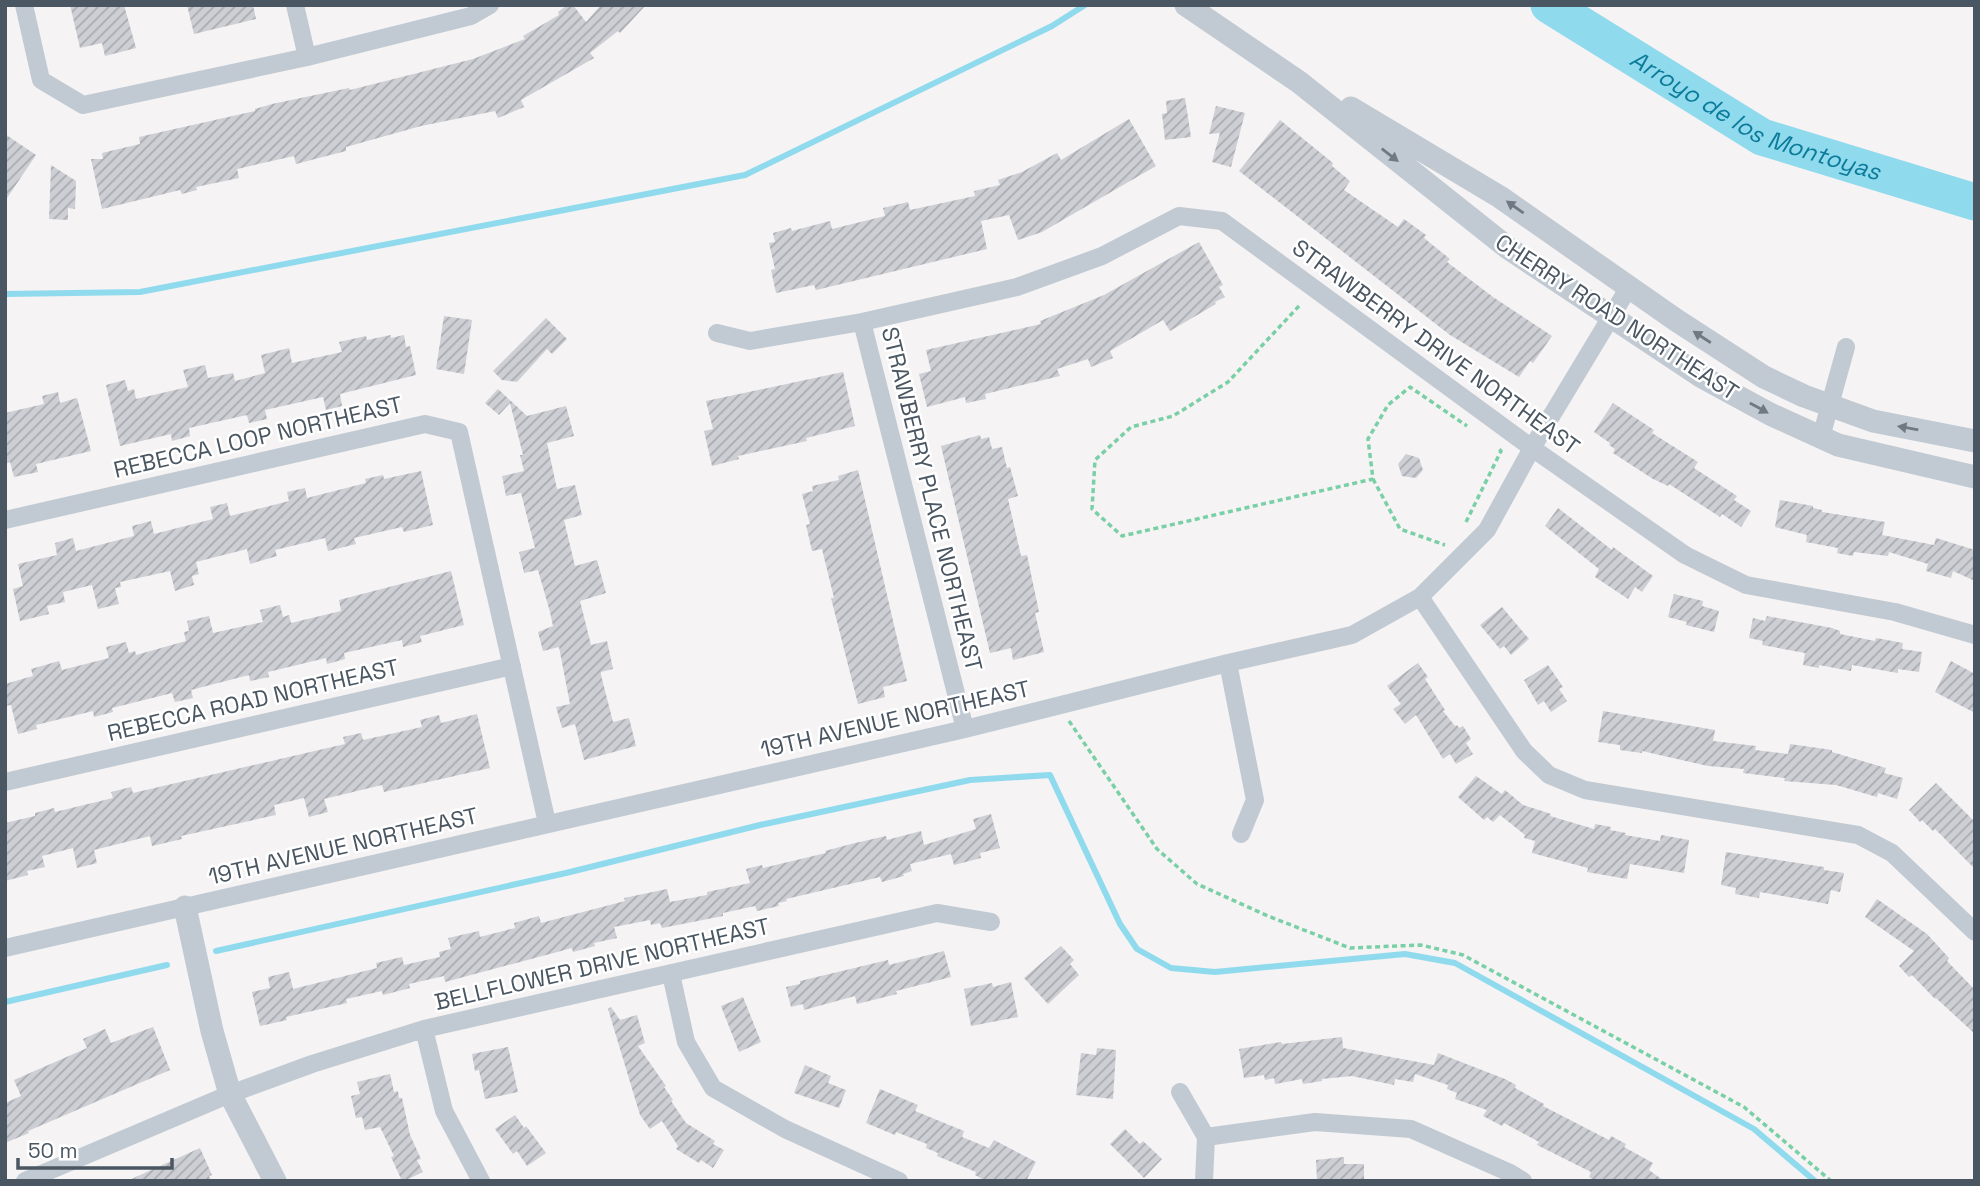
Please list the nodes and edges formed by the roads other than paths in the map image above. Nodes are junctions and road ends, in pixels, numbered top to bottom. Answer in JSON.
{"nodes":[{"id":1,"x":24,"y":5,"type":"edge"},
{"id":2,"x":295,"y":5,"type":"edge"},
{"id":3,"x":490,"y":5,"type":"edge"},
{"id":4,"x":1186,"y":5,"type":"edge"},
{"id":5,"x":307,"y":57,"type":"junction"},
{"id":6,"x":1299,"y":82,"type":"junction"},
{"id":7,"x":1629,"y":287,"type":"junction"},
{"id":8,"x":1610,"y":317,"type":"junction"},
{"id":9,"x":862,"y":322,"type":"junction"},
{"id":10,"x":718,"y":333,"type":"dead end"},
{"id":11,"x":1846,"y":347,"type":"dead end"},
{"id":12,"x":1829,"y":405,"type":"junction"},
{"id":13,"x":1821,"y":437,"type":"junction"},
{"id":14,"x":1975,"y":441,"type":"edge"},
{"id":15,"x":1532,"y":449,"type":"junction"},
{"id":16,"x":1975,"y":477,"type":"edge"},
{"id":17,"x":5,"y":520,"type":"edge"},
{"id":18,"x":1420,"y":597,"type":"junction"},
{"id":19,"x":1975,"y":635,"type":"edge"},
{"id":20,"x":1228,"y":663,"type":"junction"},
{"id":21,"x":512,"y":666,"type":"junction"},
{"id":22,"x":965,"y":729,"type":"junction"},
{"id":23,"x":5,"y":782,"type":"edge"},
{"id":24,"x":547,"y":823,"type":"junction"},
{"id":25,"x":1241,"y":834,"type":"dead end"},
{"id":26,"x":185,"y":907,"type":"junction"},
{"id":27,"x":991,"y":922,"type":"dead end"},
{"id":28,"x":1975,"y":932,"type":"edge"},
{"id":29,"x":5,"y":948,"type":"edge"},
{"id":30,"x":671,"y":974,"type":"junction"},
{"id":31,"x":424,"y":1029,"type":"junction"},
{"id":32,"x":1180,"y":1091,"type":"dead end"},
{"id":33,"x":230,"y":1094,"type":"junction"},
{"id":34,"x":1206,"y":1137,"type":"junction"},
{"id":35,"x":1513,"y":1178,"type":"edge"},
{"id":36,"x":25,"y":1181,"type":"edge"},
{"id":37,"x":275,"y":1181,"type":"edge"},
{"id":38,"x":481,"y":1181,"type":"edge"},
{"id":39,"x":899,"y":1181,"type":"edge"},
{"id":40,"x":1203,"y":1181,"type":"edge"}],
"edges":[{"from":1,"to":5,"type":"street"},
{"from":2,"to":5,"type":"street"},
{"from":3,"to":5,"type":"street"},
{"from":4,"to":6,"type":"street","name":"CHERRY ROAD NORTHEAST"},
{"from":7,"to":6,"type":"street","name":"CHERRY ROAD NORTHEAST","one_way":true},
{"from":6,"to":8,"type":"street","name":"CHERRY ROAD NORTHEAST","one_way":true},
{"from":7,"to":8,"type":"street","name":"19TH AVENUE NORTHEAST"},
{"from":12,"to":7,"type":"street","name":"CHERRY ROAD NORTHEAST","one_way":true},
{"from":8,"to":13,"type":"street","name":"CHERRY ROAD NORTHEAST","one_way":true},
{"from":8,"to":15,"type":"street","name":"19TH AVENUE NORTHEAST"},
{"from":9,"to":10,"type":"street","name":"STRAWBERRY DRIVE NORTHEAST"},
{"from":9,"to":15,"type":"street","name":"STRAWBERRY DRIVE NORTHEAST"},
{"from":9,"to":22,"type":"street","name":"STRAWBERRY PLACE NORTHEAST"},
{"from":11,"to":12,"type":"street"},
{"from":12,"to":13,"type":"street"},
{"from":14,"to":12,"type":"street","name":"CHERRY ROAD NORTHEAST","one_way":true},
{"from":13,"to":16,"type":"street","name":"CHERRY ROAD NORTHEAST"},
{"from":15,"to":18,"type":"street","name":"19TH AVENUE NORTHEAST"},
{"from":15,"to":19,"type":"street","name":"STRAWBERRY DRIVE NORTHEAST"},
{"from":17,"to":21,"type":"street","name":"REBECCA LOOP NORTHEAST"},
{"from":18,"to":20,"type":"street","name":"19TH AVENUE NORTHEAST"},
{"from":18,"to":28,"type":"street"},
{"from":20,"to":22,"type":"street","name":"19TH AVENUE NORTHEAST"},
{"from":20,"to":25,"type":"street"},
{"from":21,"to":23,"type":"street","name":"REBECCA ROAD NORTHEAST"},
{"from":21,"to":24,"type":"street","name":"REBECCA LOOP NORTHEAST"},
{"from":22,"to":24,"type":"street","name":"19TH AVENUE NORTHEAST"},
{"from":24,"to":26,"type":"street","name":"19TH AVENUE NORTHEAST"},
{"from":26,"to":29,"type":"street","name":"19TH AVENUE NORTHEAST"},
{"from":26,"to":33,"type":"street"},
{"from":27,"to":30,"type":"street","name":"BELLFLOWER DRIVE NORTHEAST"},
{"from":30,"to":31,"type":"street","name":"BELLFLOWER DRIVE NORTHEAST"},
{"from":30,"to":39,"type":"street"},
{"from":31,"to":33,"type":"street","name":"BELLFLOWER DRIVE NORTHEAST"},
{"from":31,"to":38,"type":"street"},
{"from":32,"to":34,"type":"street"},
{"from":33,"to":36,"type":"street","name":"BELLFLOWER DRIVE NORTHEAST"},
{"from":33,"to":37,"type":"street"},
{"from":34,"to":35,"type":"street"},
{"from":34,"to":40,"type":"street"}]}
